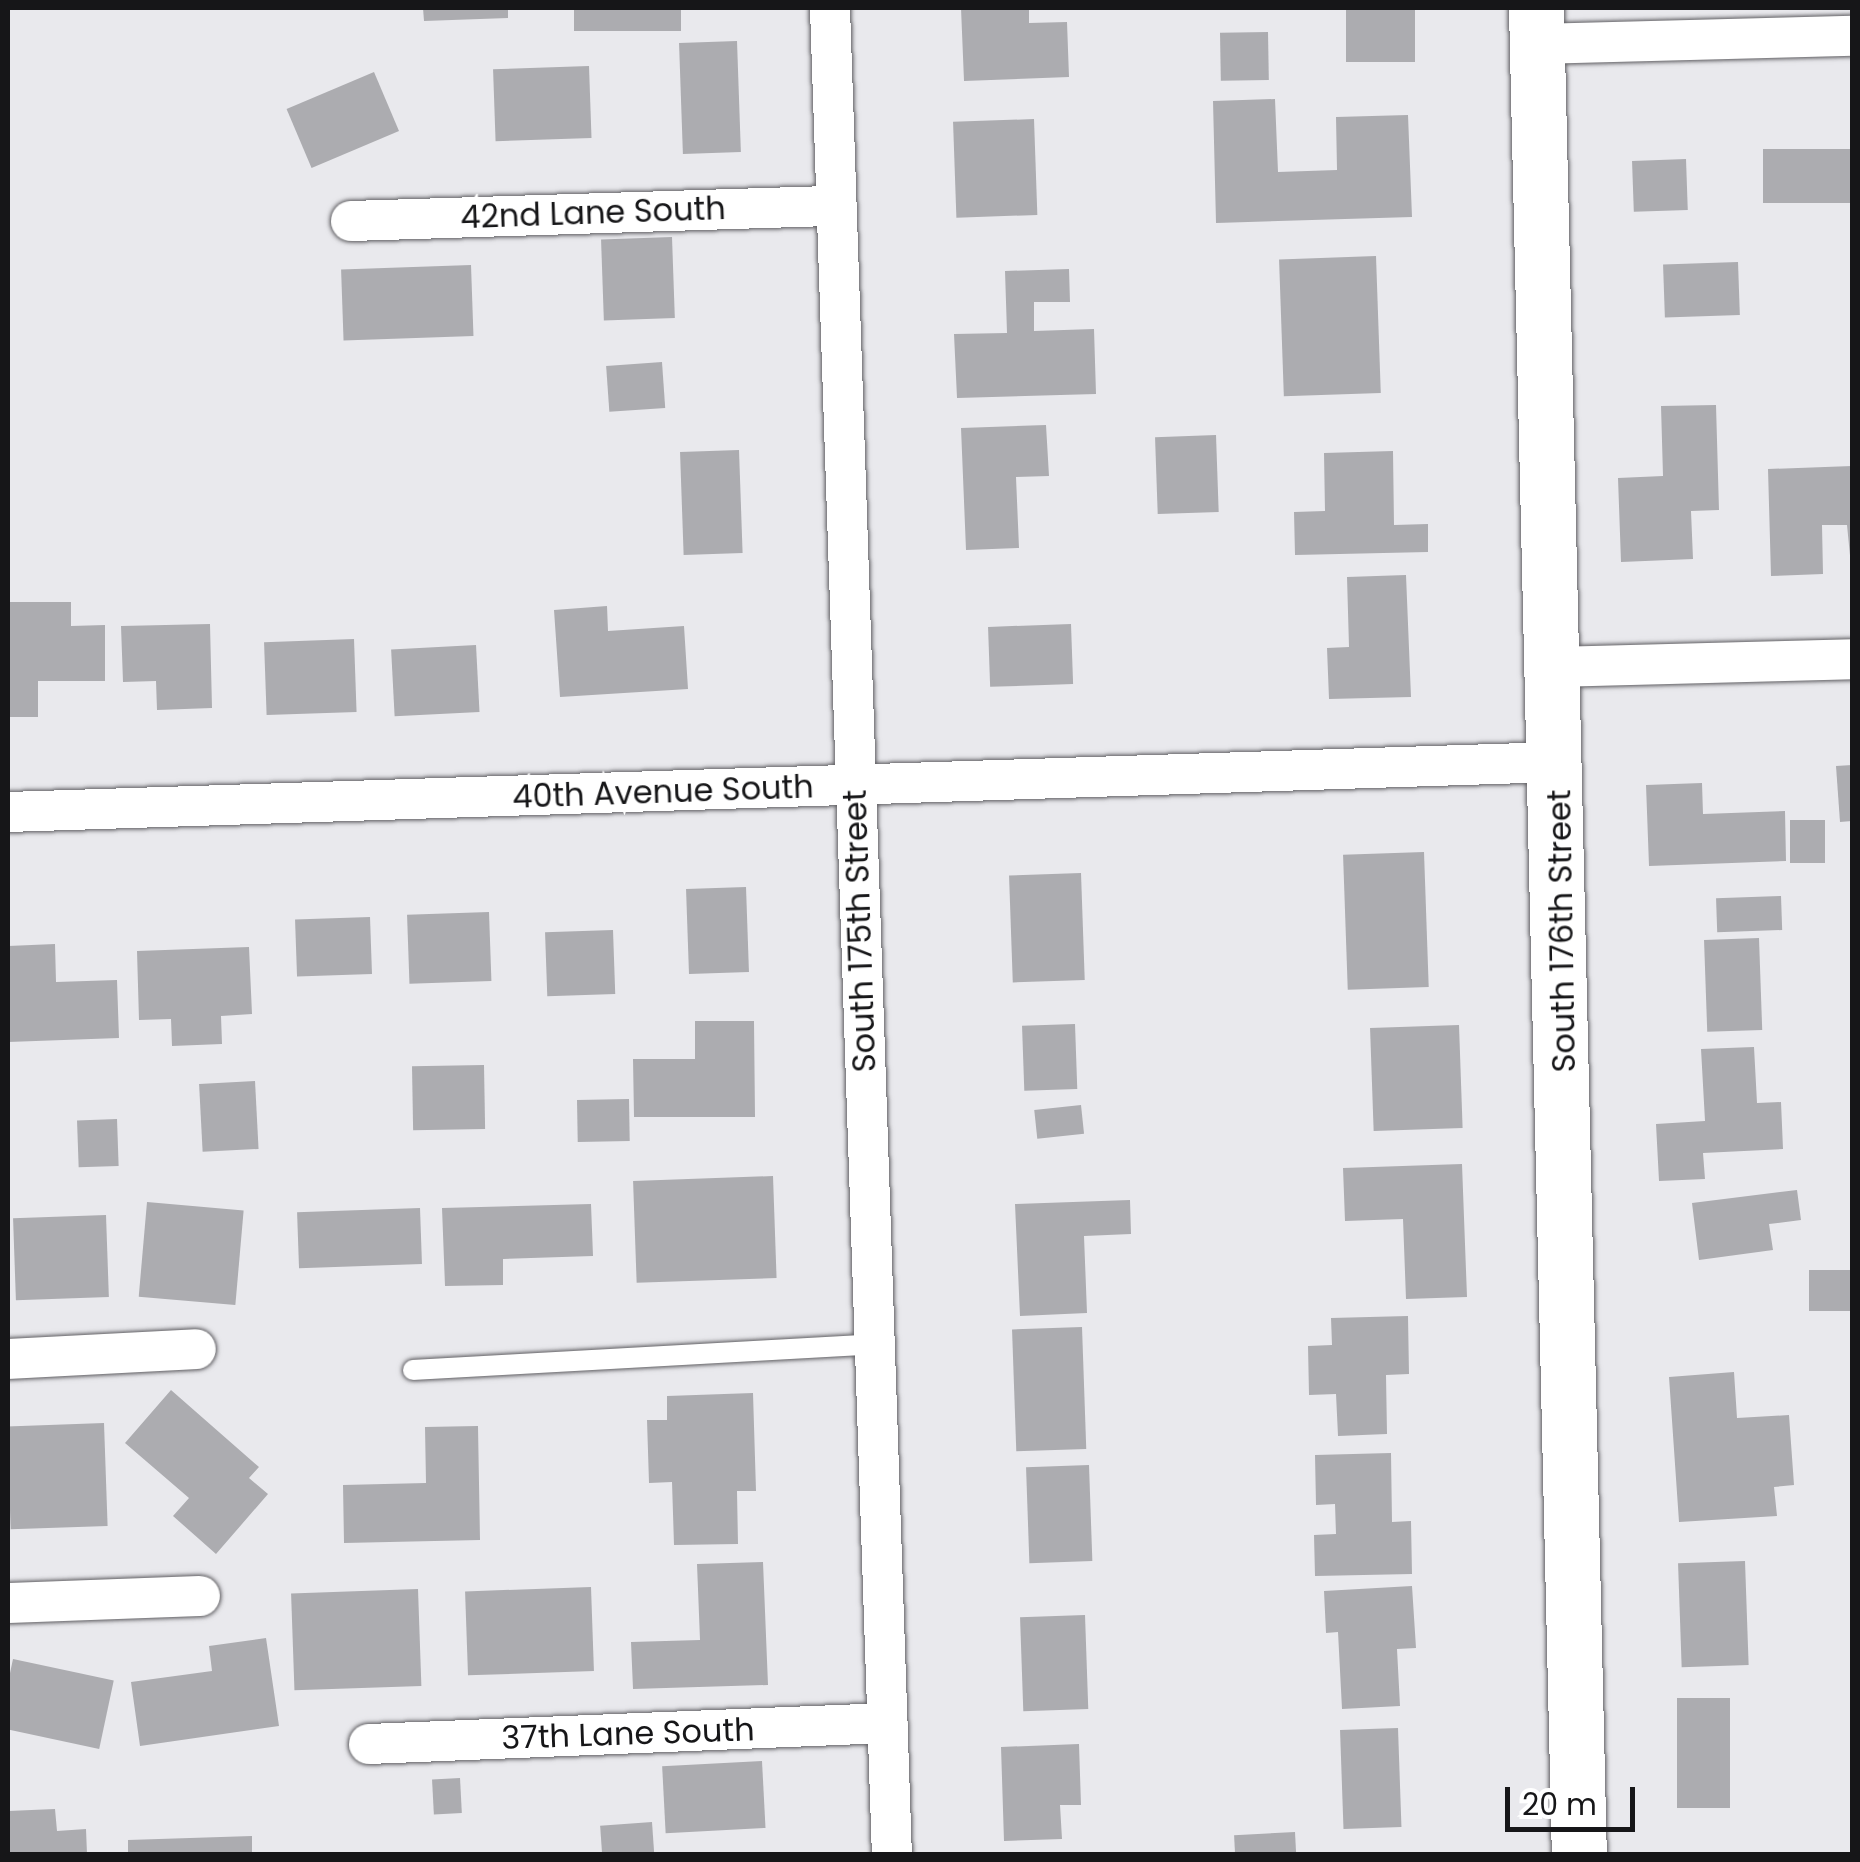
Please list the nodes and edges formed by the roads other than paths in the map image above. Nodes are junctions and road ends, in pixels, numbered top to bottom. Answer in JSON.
{"nodes":[{"id":1,"x":830,"y":8,"type":"edge"},
{"id":2,"x":1536,"y":26,"type":"edge"},
{"id":3,"x":1852,"y":36,"type":"edge"},
{"id":4,"x":836,"y":206,"type":"junction"},
{"id":5,"x":351,"y":221,"type":"dead end"},
{"id":6,"x":1852,"y":659,"type":"edge"},
{"id":7,"x":1554,"y":666,"type":"junction"},
{"id":8,"x":1559,"y":762,"type":"junction"},
{"id":9,"x":855,"y":786,"type":"junction"},
{"id":10,"x":8,"y":812,"type":"edge"},
{"id":11,"x":874,"y":1344,"type":"junction"},
{"id":12,"x":196,"y":1350,"type":"dead end"},
{"id":13,"x":8,"y":1358,"type":"edge"},
{"id":14,"x":413,"y":1370,"type":"dead end"},
{"id":15,"x":200,"y":1596,"type":"dead end"},
{"id":16,"x":8,"y":1603,"type":"edge"},
{"id":17,"x":888,"y":1724,"type":"junction"},
{"id":18,"x":368,"y":1744,"type":"dead end"},
{"id":19,"x":892,"y":1854,"type":"edge"},
{"id":20,"x":1579,"y":1854,"type":"edge"}],
"edges":[{"from":1,"to":4,"type":"street","name":"South 175th Street"},
{"from":2,"to":3,"type":"street"},
{"from":2,"to":7,"type":"street","name":"South 176th Street"},
{"from":4,"to":5,"type":"street","name":"42nd Lane South"},
{"from":4,"to":9,"type":"street","name":"South 175th Street"},
{"from":6,"to":7,"type":"street"},
{"from":7,"to":8,"type":"street","name":"South 176th Street"},
{"from":8,"to":9,"type":"street","name":"40th Avenue South"},
{"from":8,"to":20,"type":"street","name":"South 176th Street"},
{"from":9,"to":10,"type":"street","name":"40th Avenue South"},
{"from":9,"to":11,"type":"street","name":"South 175th Street"},
{"from":11,"to":14,"type":"lane"},
{"from":11,"to":17,"type":"street","name":"South 175th Street"},
{"from":12,"to":13,"type":"street"},
{"from":15,"to":16,"type":"street"},
{"from":17,"to":18,"type":"street","name":"37th Lane South"},
{"from":17,"to":19,"type":"street","name":"South 175th Street"}]}
